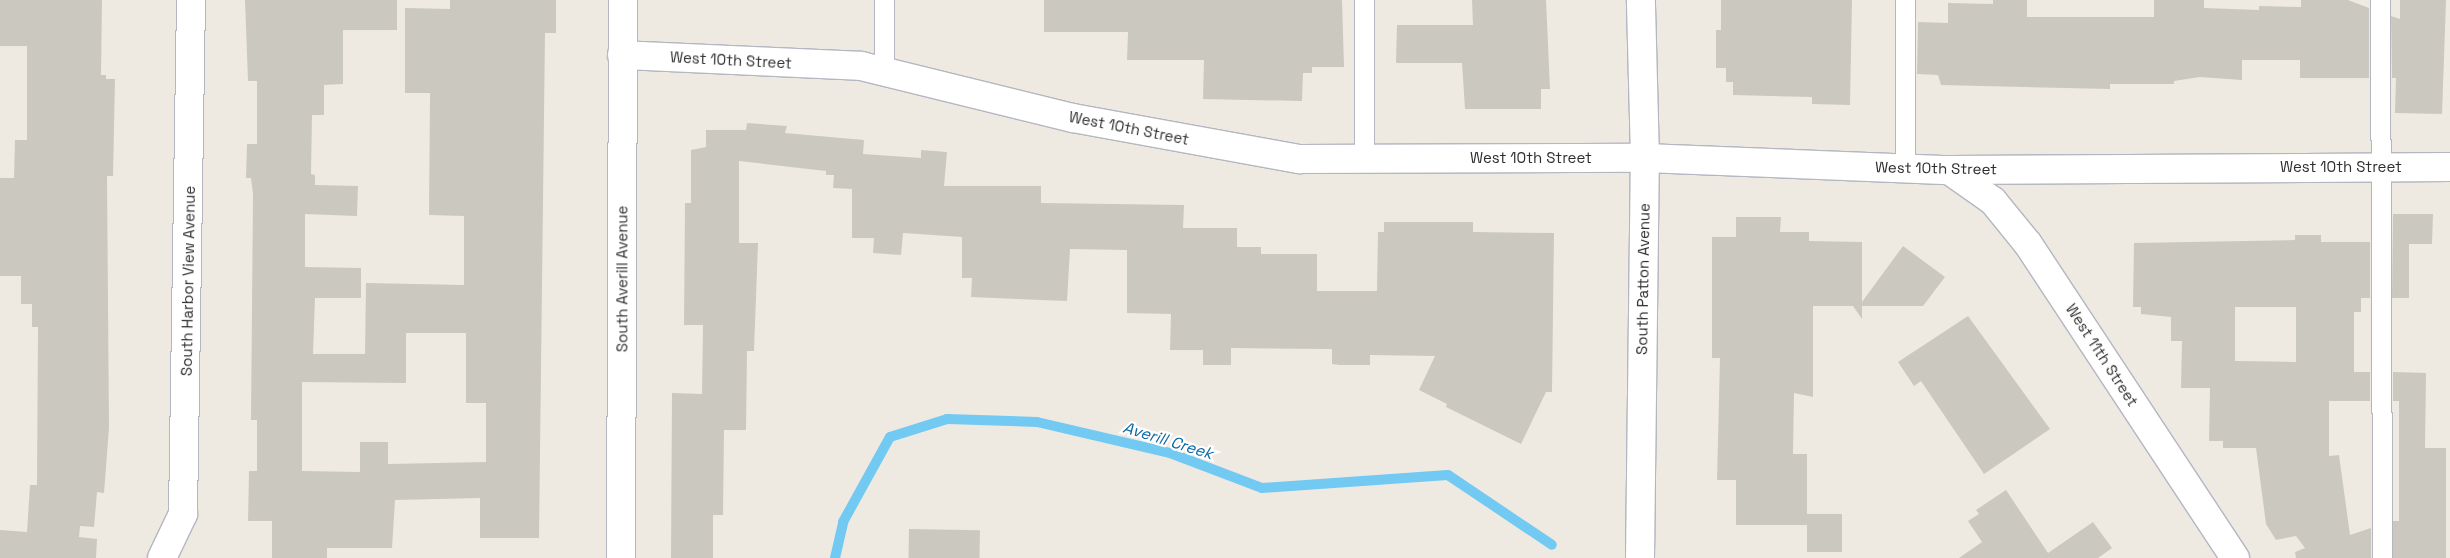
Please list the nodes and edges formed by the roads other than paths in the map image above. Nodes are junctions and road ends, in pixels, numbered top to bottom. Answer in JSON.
{"nodes":[{"id":1,"x":191,"y":0,"type":"edge"},
{"id":2,"x":623,"y":0,"type":"edge"},
{"id":3,"x":884,"y":0,"type":"edge"},
{"id":4,"x":1364,"y":0,"type":"edge"},
{"id":5,"x":1641,"y":0,"type":"edge"},
{"id":6,"x":1905,"y":0,"type":"edge"},
{"id":7,"x":2380,"y":0,"type":"edge"},
{"id":8,"x":622,"y":55,"type":"junction"},
{"id":9,"x":884,"y":72,"type":"junction"},
{"id":10,"x":1645,"y":158,"type":"junction"},
{"id":11,"x":1364,"y":160,"type":"junction"},
{"id":12,"x":2380,"y":167,"type":"junction"},
{"id":13,"x":2450,"y":167,"type":"edge"},
{"id":14,"x":1906,"y":168,"type":"junction"},
{"id":15,"x":1949,"y":170,"type":"junction"},
{"id":16,"x":162,"y":558,"type":"edge"},
{"id":17,"x":621,"y":558,"type":"edge"},
{"id":18,"x":1640,"y":558,"type":"edge"},
{"id":19,"x":2235,"y":558,"type":"edge"},
{"id":20,"x":2382,"y":558,"type":"edge"}],
"edges":[{"from":1,"to":16,"type":"street","name":"South Harbor View Avenue"},
{"from":2,"to":8,"type":"street","name":"South Averill Avenue"},
{"from":3,"to":9,"type":"lane"},
{"from":4,"to":11,"type":"lane"},
{"from":5,"to":10,"type":"street","name":"South Patton Avenue"},
{"from":6,"to":14,"type":"lane"},
{"from":7,"to":12,"type":"lane"},
{"from":8,"to":9,"type":"street","name":"West 10th Street"},
{"from":8,"to":17,"type":"street","name":"South Averill Avenue"},
{"from":9,"to":11,"type":"street","name":"West 10th Street"},
{"from":10,"to":11,"type":"street","name":"West 10th Street"},
{"from":10,"to":14,"type":"street","name":"West 10th Street"},
{"from":10,"to":18,"type":"street","name":"South Patton Avenue"},
{"from":12,"to":13,"type":"street","name":"West 10th Street"},
{"from":12,"to":15,"type":"street","name":"West 10th Street"},
{"from":12,"to":20,"type":"lane"},
{"from":14,"to":15,"type":"street","name":"West 10th Street"},
{"from":15,"to":19,"type":"street","name":"West 11th Street"}]}
